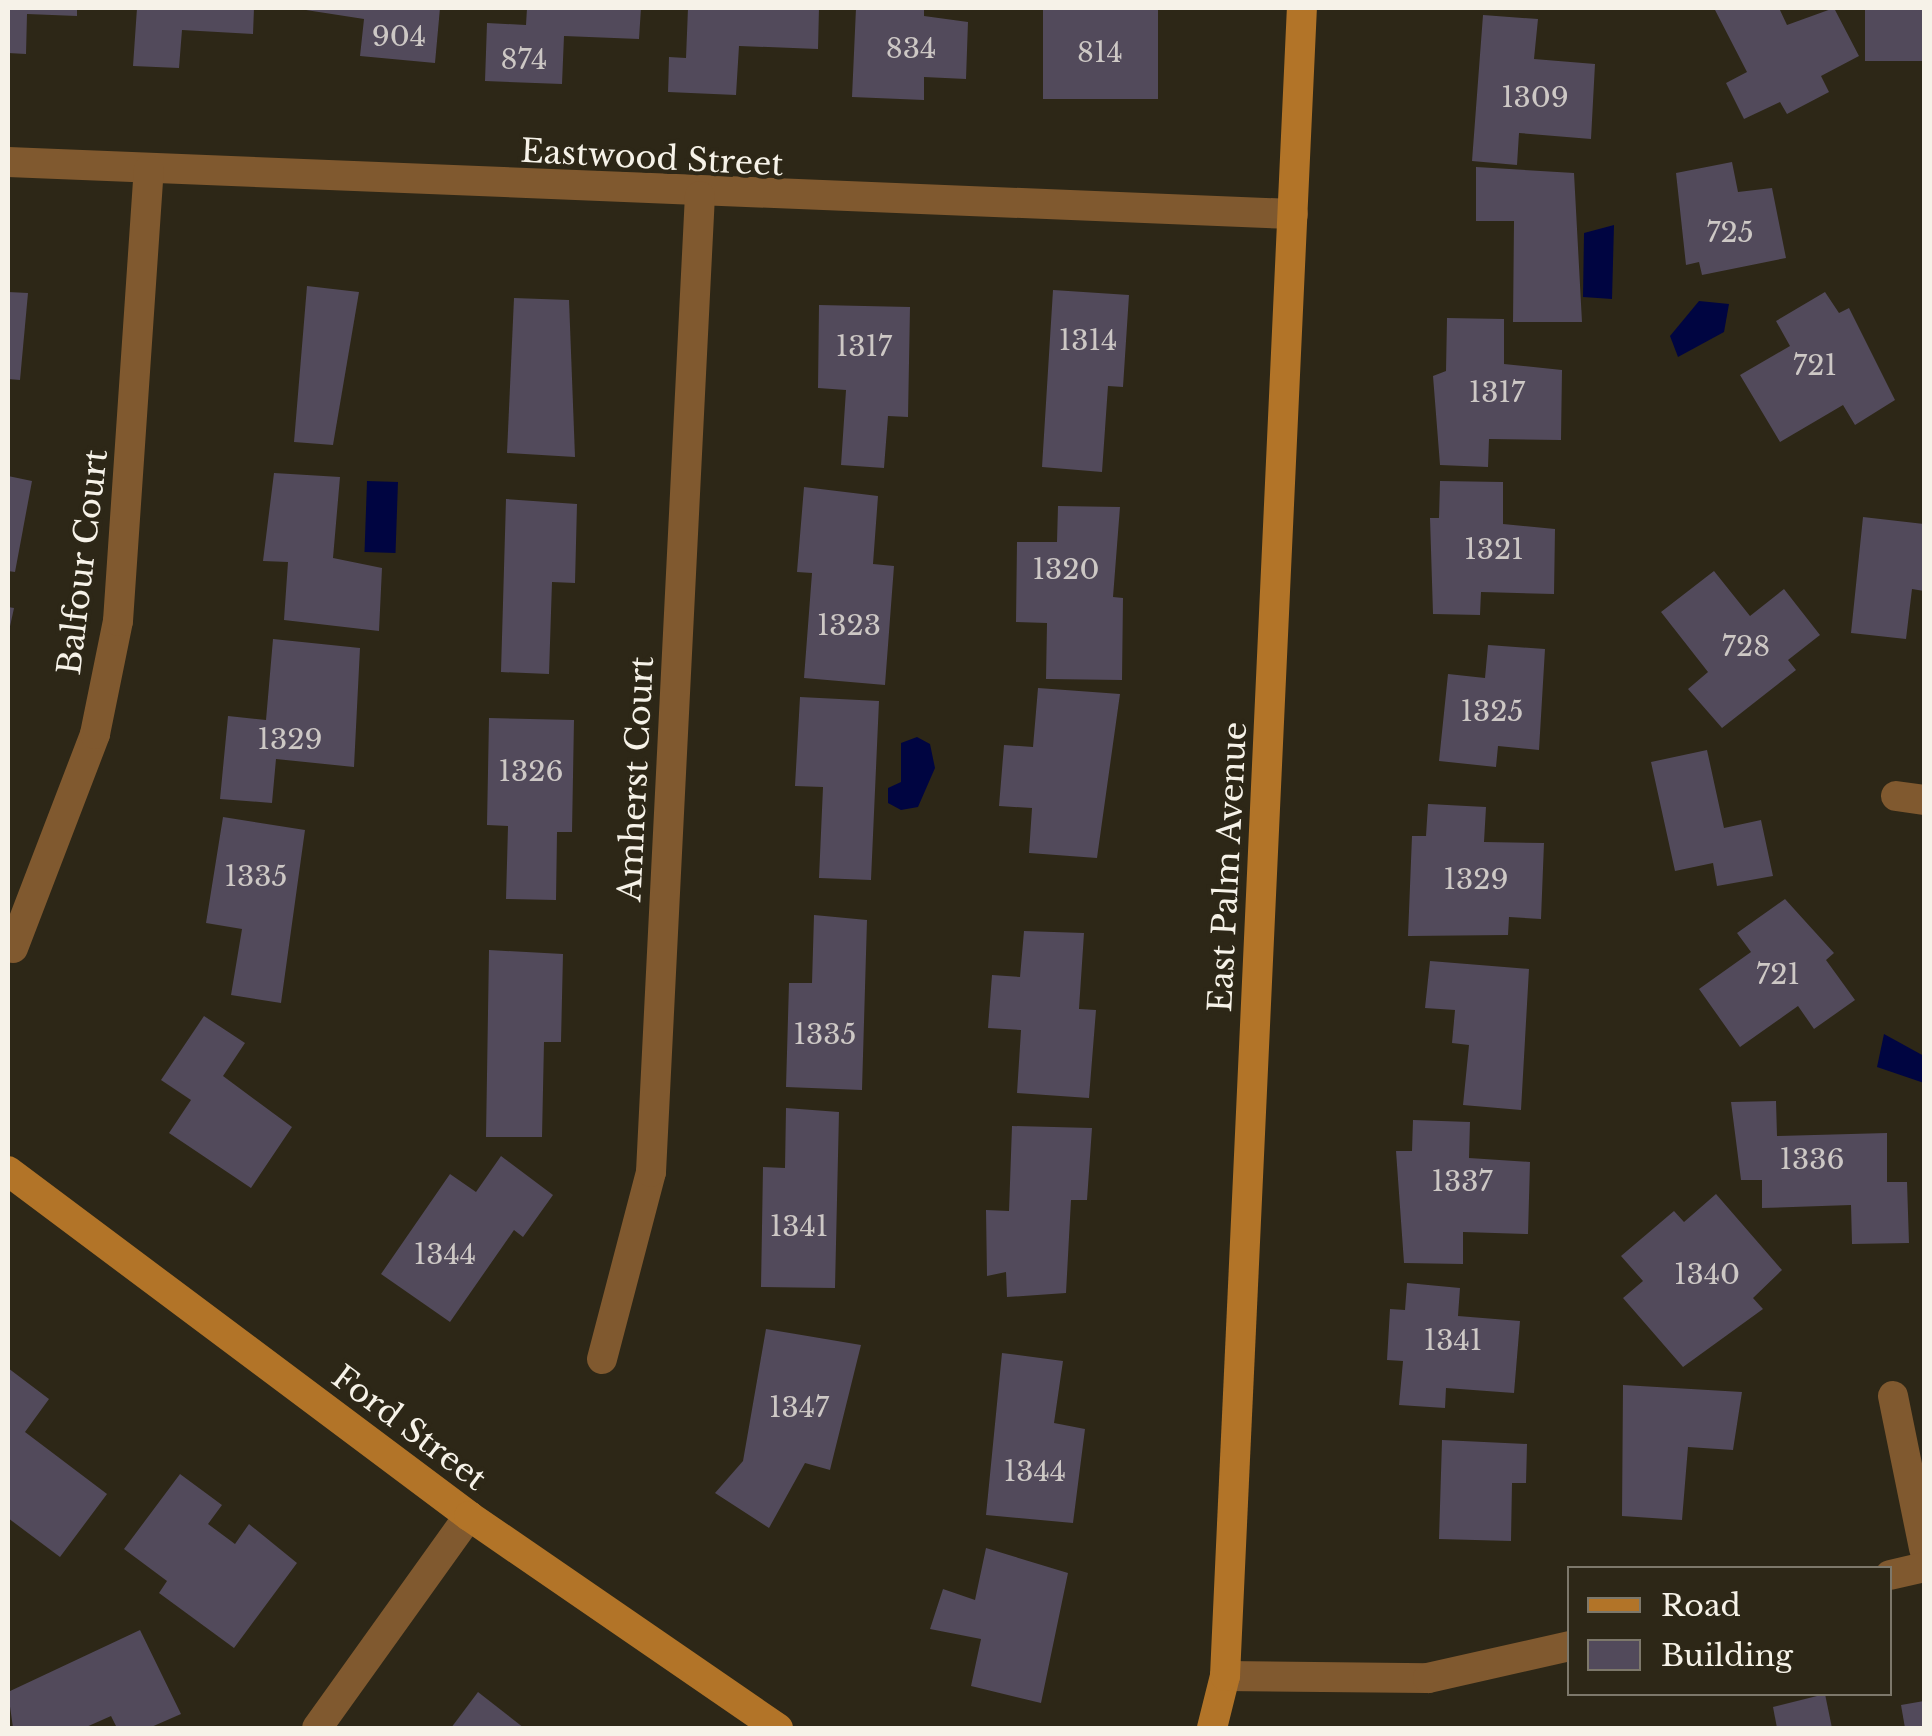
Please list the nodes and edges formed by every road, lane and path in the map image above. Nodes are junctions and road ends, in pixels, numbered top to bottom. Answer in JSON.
{"nodes":[{"id":1,"x":1302,"y":8,"type":"edge"},
{"id":2,"x":8,"y":162,"type":"edge"},
{"id":3,"x":148,"y":170,"type":"junction"},
{"id":4,"x":700,"y":196,"type":"junction"},
{"id":5,"x":1293,"y":214,"type":"junction"},
{"id":6,"x":13,"y":948,"type":"dead end"},
{"id":7,"x":8,"y":1171,"type":"edge"},
{"id":8,"x":602,"y":1359,"type":"dead end"},
{"id":9,"x":1892,"y":1396,"type":"dead end"},
{"id":10,"x":469,"y":1516,"type":"junction"},
{"id":11,"x":1924,"y":1550,"type":"edge"},
{"id":12,"x":1924,"y":1567,"type":"edge"},
{"id":13,"x":1892,"y":1575,"type":"edge"},
{"id":14,"x":1567,"y":1647,"type":"edge"},
{"id":15,"x":1225,"y":1676,"type":"junction"},
{"id":16,"x":317,"y":1728,"type":"edge"},
{"id":17,"x":778,"y":1728,"type":"edge"},
{"id":18,"x":1212,"y":1728,"type":"edge"}],
"edges":[{"from":1,"to":5,"type":"street","name":"East Palm Avenue"},
{"from":2,"to":3,"type":"street","name":"Eastwood Street"},
{"from":3,"to":4,"type":"street","name":"Eastwood Street"},
{"from":3,"to":6,"type":"street","name":"Balfour Court"},
{"from":4,"to":5,"type":"street","name":"Eastwood Street"},
{"from":4,"to":8,"type":"street","name":"Amherst Court"},
{"from":5,"to":15,"type":"street","name":"East Palm Avenue"},
{"from":7,"to":10,"type":"street","name":"Ford Street"},
{"from":9,"to":11,"type":"street"},
{"from":10,"to":16,"type":"street"},
{"from":10,"to":17,"type":"street","name":"Ford Street"},
{"from":12,"to":13,"type":"street"},
{"from":14,"to":15,"type":"street"},
{"from":15,"to":18,"type":"street","name":"East Palm Avenue"}]}
